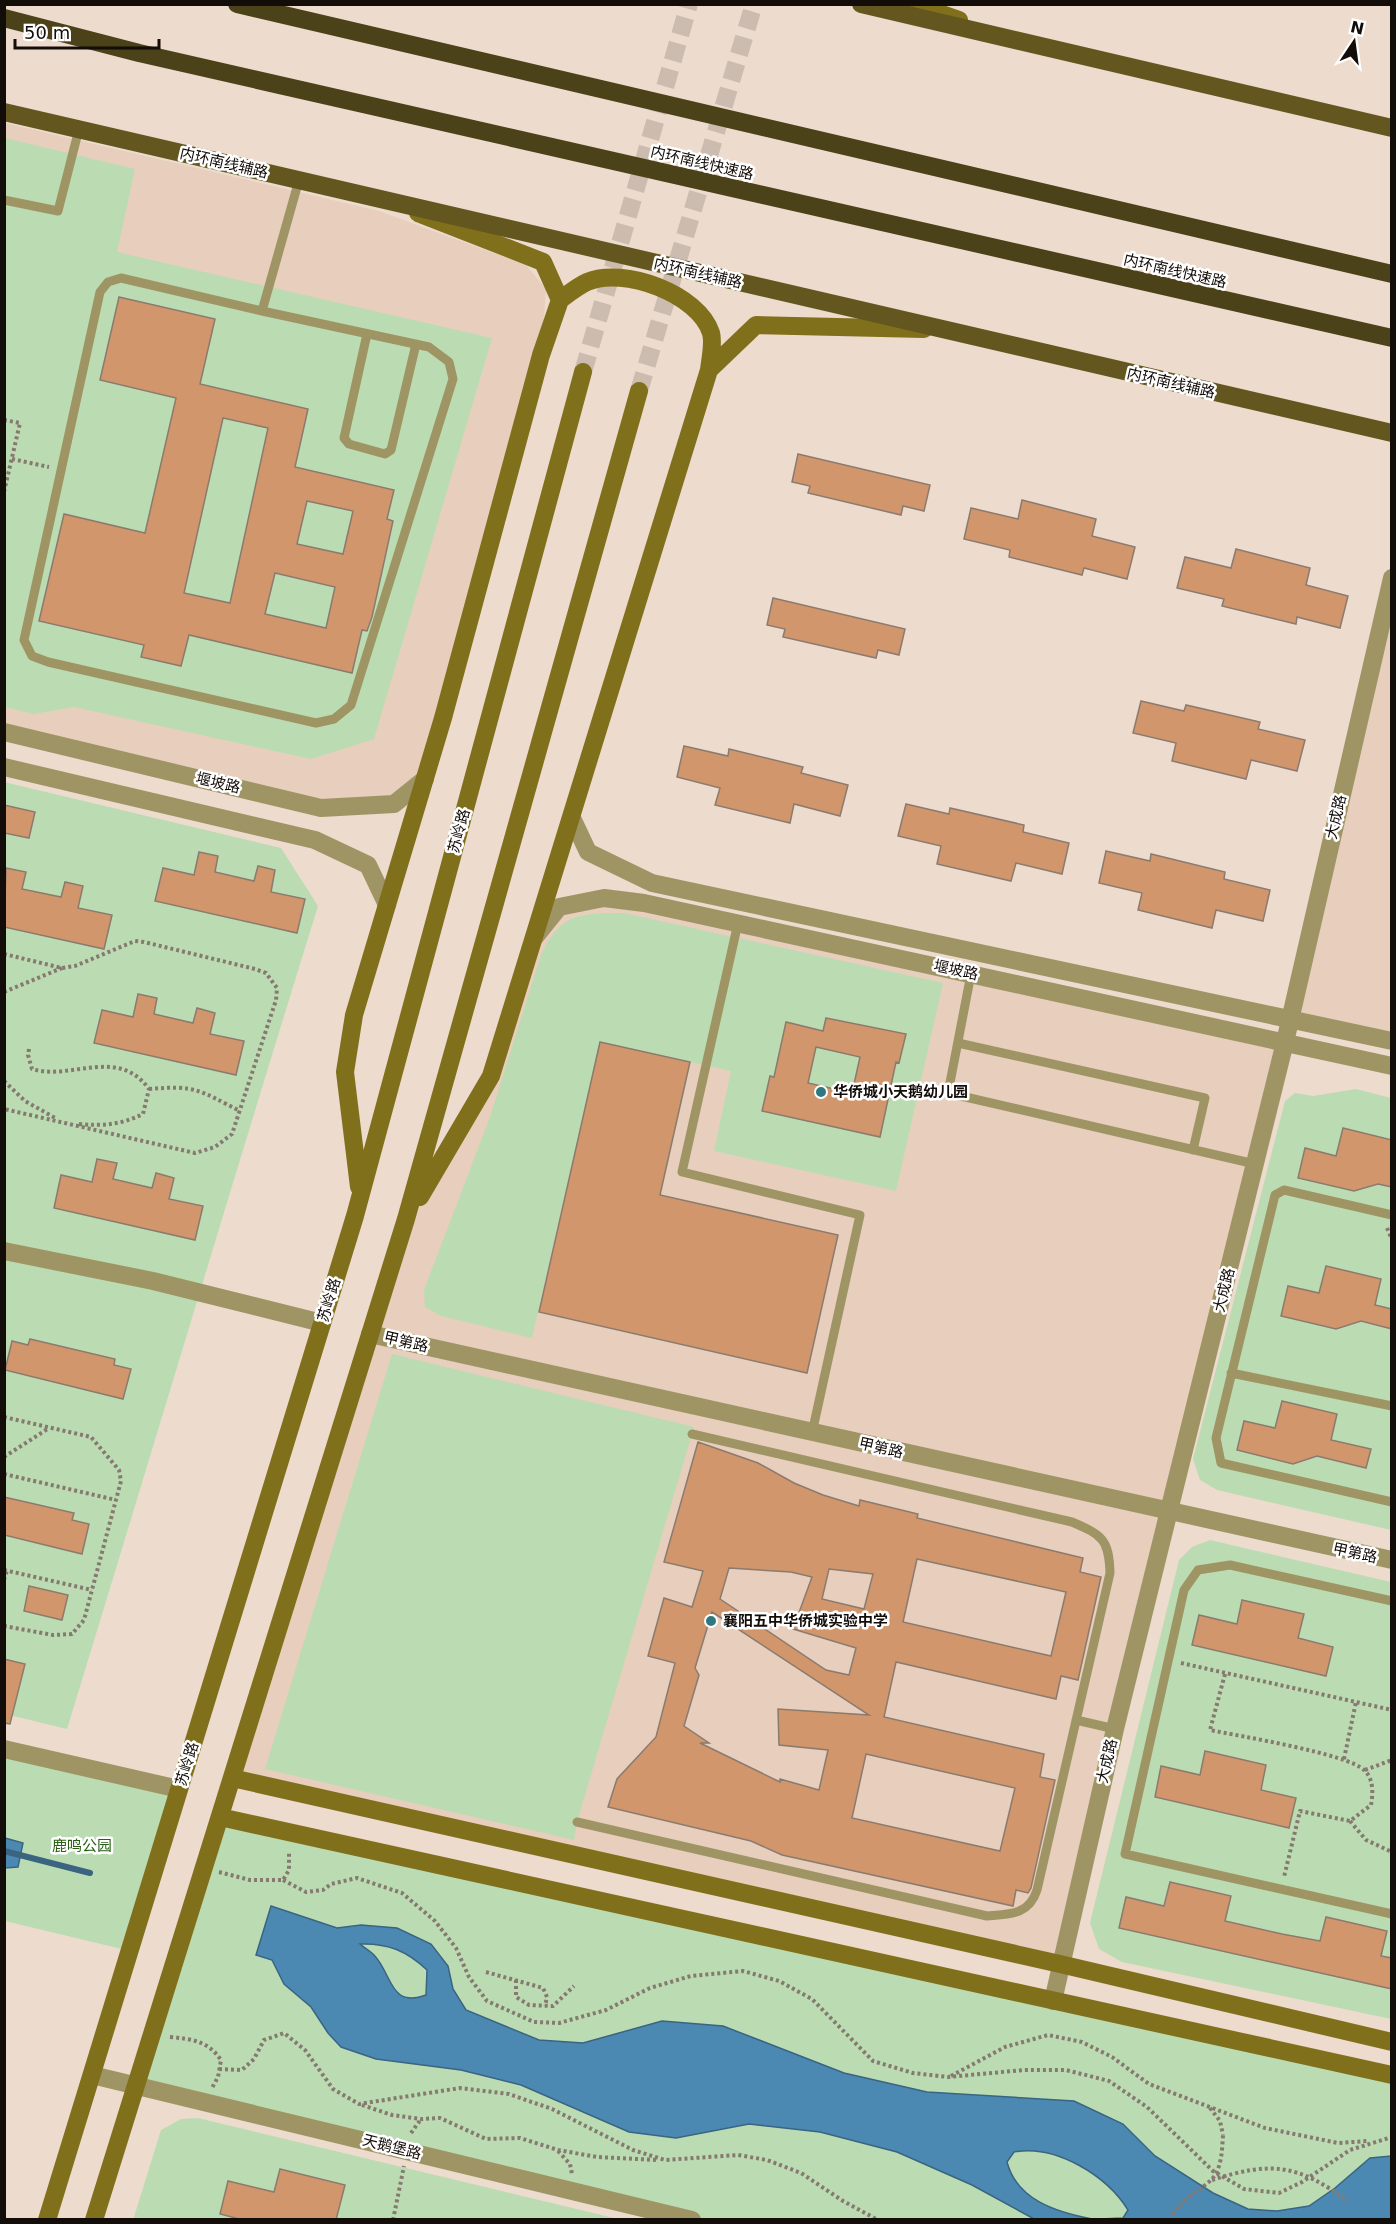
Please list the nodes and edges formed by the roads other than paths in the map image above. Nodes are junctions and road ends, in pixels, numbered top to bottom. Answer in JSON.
{"nodes":[{"id":1,"x":237,"y":4,"type":"edge"},
{"id":2,"x":861,"y":4,"type":"edge"},
{"id":3,"x":913,"y":4,"type":"edge"},
{"id":4,"x":4,"y":18,"type":"edge"},
{"id":5,"x":1032,"y":44,"type":"junction"},
{"id":6,"x":4,"y":112,"type":"edge"},
{"id":7,"x":1392,"y":128,"type":"edge"},
{"id":8,"x":79,"y":129,"type":"junction"},
{"id":9,"x":298,"y":180,"type":"junction"},
{"id":10,"x":4,"y":200,"type":"edge"},
{"id":11,"x":384,"y":201,"type":"junction"},
{"id":12,"x":1392,"y":274,"type":"edge"},
{"id":13,"x":560,"y":300,"type":"junction"},
{"id":14,"x":262,"y":311,"type":"junction"},
{"id":15,"x":943,"y":330,"type":"junction"},
{"id":16,"x":368,"y":334,"type":"junction"},
{"id":17,"x":1392,"y":338,"type":"edge"},
{"id":18,"x":416,"y":344,"type":"junction"},
{"id":19,"x":709,"y":370,"type":"junction"},
{"id":20,"x":583,"y":372,"type":"tunnel mouth"},
{"id":21,"x":639,"y":391,"type":"tunnel mouth"},
{"id":22,"x":1392,"y":433,"type":"edge"},
{"id":23,"x":1392,"y":578,"type":"edge"},
{"id":24,"x":4,"y":732,"type":"edge"},
{"id":25,"x":4,"y":767,"type":"edge"},
{"id":26,"x":425,"y":779,"type":"junction"},
{"id":27,"x":572,"y":818,"type":"junction"},
{"id":28,"x":387,"y":905,"type":"junction"},
{"id":29,"x":738,"y":923,"type":"junction"},
{"id":30,"x":534,"y":938,"type":"junction"},
{"id":31,"x":972,"y":974,"type":"junction"},
{"id":32,"x":1290,"y":1018,"type":"junction"},
{"id":33,"x":1392,"y":1041,"type":"edge"},
{"id":34,"x":1285,"y":1042,"type":"junction"},
{"id":35,"x":958,"y":1043,"type":"junction"},
{"id":36,"x":1392,"y":1066,"type":"edge"},
{"id":37,"x":1193,"y":1150,"type":"junction"},
{"id":38,"x":1255,"y":1164,"type":"junction"},
{"id":39,"x":1392,"y":1215,"type":"edge"},
{"id":40,"x":355,"y":1216,"type":"junction"},
{"id":41,"x":406,"y":1219,"type":"junction"},
{"id":42,"x":4,"y":1251,"type":"edge"},
{"id":43,"x":322,"y":1323,"type":"junction"},
{"id":44,"x":370,"y":1334,"type":"junction"},
{"id":45,"x":1231,"y":1373,"type":"junction"},
{"id":46,"x":1392,"y":1406,"type":"edge"},
{"id":47,"x":812,"y":1433,"type":"junction"},
{"id":48,"x":692,"y":1434,"type":"dead end"},
{"id":49,"x":1392,"y":1502,"type":"edge"},
{"id":50,"x":1170,"y":1513,"type":"junction"},
{"id":51,"x":1392,"y":1560,"type":"edge"},
{"id":52,"x":1392,"y":1601,"type":"edge"},
{"id":53,"x":1076,"y":1720,"type":"junction"},
{"id":54,"x":1114,"y":1729,"type":"junction"},
{"id":55,"x":4,"y":1749,"type":"edge"},
{"id":56,"x":232,"y":1778,"type":"junction"},
{"id":57,"x":179,"y":1789,"type":"junction"},
{"id":58,"x":220,"y":1817,"type":"junction"},
{"id":59,"x":577,"y":1822,"type":"dead end"},
{"id":60,"x":1392,"y":1914,"type":"edge"},
{"id":61,"x":1060,"y":1964,"type":"junction"},
{"id":62,"x":1053,"y":2001,"type":"junction"},
{"id":63,"x":1392,"y":2042,"type":"edge"},
{"id":64,"x":92,"y":2075,"type":"junction"},
{"id":65,"x":1392,"y":2075,"type":"edge"},
{"id":66,"x":135,"y":2086,"type":"junction"},
{"id":67,"x":686,"y":2219,"type":"edge"},
{"id":68,"x":47,"y":2220,"type":"edge"},
{"id":69,"x":94,"y":2220,"type":"edge"}],
"edges":[{"from":1,"to":12,"type":"highway"},
{"from":2,"to":5,"type":"main road"},
{"from":3,"to":5,"type":"main road"},
{"from":4,"to":17,"type":"highway","name":"内环南线快速路"},
{"from":5,"to":7,"type":"main road"},
{"from":6,"to":8,"type":"main road","name":"内环南线辅路"},
{"from":8,"to":9,"type":"main road","name":"内环南线辅路"},
{"from":8,"to":10,"type":"lane"},
{"from":9,"to":11,"type":"main road","name":"内环南线辅路"},
{"from":9,"to":14,"type":"lane"},
{"from":11,"to":13,"type":"main road"},
{"from":11,"to":15,"type":"main road","name":"内环南线辅路"},
{"from":13,"to":19,"type":"main road"},
{"from":13,"to":26,"type":"main road"},
{"from":14,"to":16,"type":"lane"},
{"from":14,"to":18,"type":"lane"},
{"from":15,"to":19,"type":"main road"},
{"from":15,"to":22,"type":"main road","name":"内环南线辅路"},
{"from":16,"to":18,"type":"lane"},
{"from":16,"to":18,"type":"lane"},
{"from":19,"to":27,"type":"main road"},
{"from":20,"to":40,"type":"main road","name":"苏岭路"},
{"from":21,"to":41,"type":"main road"},
{"from":23,"to":32,"type":"street","name":"大成路"},
{"from":24,"to":26,"type":"street","name":"堰坡路"},
{"from":25,"to":28,"type":"street"},
{"from":26,"to":28,"type":"main road"},
{"from":27,"to":30,"type":"main road"},
{"from":27,"to":32,"type":"street","name":"堰坡路"},
{"from":28,"to":40,"type":"main road"},
{"from":29,"to":30,"type":"street","name":"堰坡路"},
{"from":29,"to":31,"type":"street","name":"堰坡路"},
{"from":29,"to":47,"type":"lane"},
{"from":30,"to":41,"type":"main road"},
{"from":31,"to":34,"type":"street","name":"堰坡路"},
{"from":31,"to":35,"type":"lane"},
{"from":32,"to":33,"type":"street","name":"堰坡路"},
{"from":32,"to":34,"type":"street","name":"大成路"},
{"from":34,"to":36,"type":"street","name":"堰坡路"},
{"from":34,"to":38,"type":"street","name":"大成路"},
{"from":35,"to":37,"type":"lane"},
{"from":35,"to":37,"type":"lane"},
{"from":37,"to":38,"type":"lane"},
{"from":38,"to":50,"type":"street","name":"大成路"},
{"from":39,"to":45,"type":"lane"},
{"from":40,"to":43,"type":"main road","name":"苏岭路"},
{"from":41,"to":44,"type":"main road"},
{"from":42,"to":43,"type":"street"},
{"from":43,"to":57,"type":"main road","name":"苏岭路"},
{"from":44,"to":47,"type":"street","name":"甲第路"},
{"from":44,"to":56,"type":"main road"},
{"from":45,"to":46,"type":"lane"},
{"from":45,"to":49,"type":"lane"},
{"from":47,"to":50,"type":"street","name":"甲第路"},
{"from":48,"to":53,"type":"lane"},
{"from":50,"to":51,"type":"street","name":"甲第路"},
{"from":50,"to":54,"type":"street","name":"大成路"},
{"from":52,"to":60,"type":"lane"},
{"from":53,"to":54,"type":"lane"},
{"from":53,"to":59,"type":"lane"},
{"from":54,"to":61,"type":"street","name":"大成路"},
{"from":55,"to":57,"type":"street"},
{"from":56,"to":58,"type":"main road"},
{"from":56,"to":61,"type":"main road"},
{"from":57,"to":64,"type":"main road","name":"苏岭路"},
{"from":58,"to":62,"type":"main road"},
{"from":58,"to":66,"type":"main road"},
{"from":61,"to":62,"type":"street","name":"大成路"},
{"from":61,"to":63,"type":"main road"},
{"from":62,"to":65,"type":"main road"},
{"from":64,"to":66,"type":"street","name":"天鹅堡路"},
{"from":64,"to":68,"type":"main road","name":"苏岭路"},
{"from":66,"to":67,"type":"street","name":"天鹅堡路"},
{"from":66,"to":69,"type":"main road"}]}
